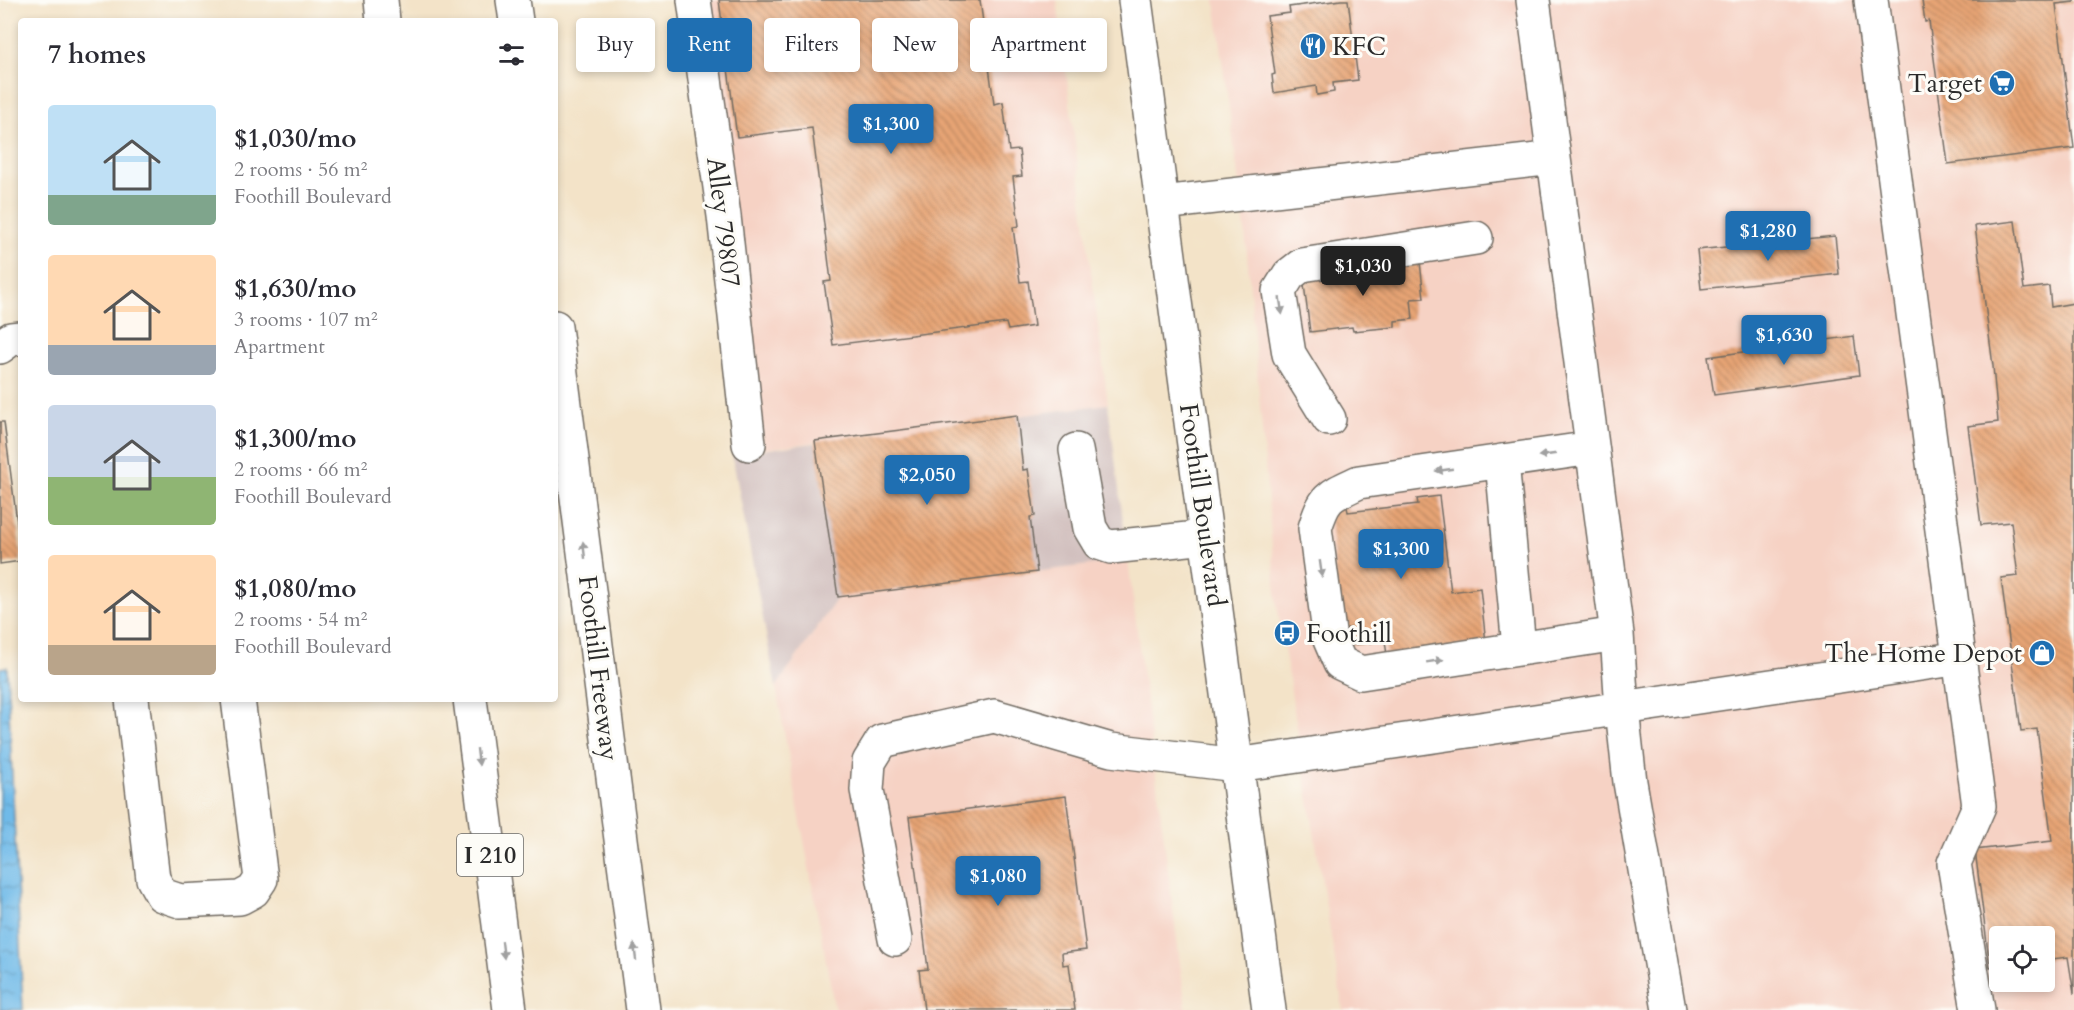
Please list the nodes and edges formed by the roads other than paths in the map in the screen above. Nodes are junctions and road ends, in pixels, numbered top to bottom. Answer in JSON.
{"nodes":[{"id":1,"x":381,"y":0,"type":"edge"},
{"id":2,"x":513,"y":0,"type":"edge"},
{"id":3,"x":694,"y":0,"type":"edge"},
{"id":4,"x":1135,"y":0,"type":"edge"},
{"id":5,"x":1533,"y":0,"type":"edge"},
{"id":6,"x":1871,"y":0,"type":"edge"},
{"id":7,"x":383,"y":18,"type":"edge"},
{"id":8,"x":516,"y":18,"type":"edge"},
{"id":9,"x":1554,"y":158,"type":"junction"},
{"id":10,"x":1162,"y":203,"type":"junction"},
{"id":11,"x":1476,"y":238,"type":"dead end"},
{"id":12,"x":18,"y":338,"type":"edge"},
{"id":13,"x":0,"y":347,"type":"edge"},
{"id":14,"x":558,"y":350,"type":"edge"},
{"id":15,"x":1329,"y":419,"type":"dead end"},
{"id":16,"x":749,"y":444,"type":"dead end"},
{"id":17,"x":1592,"y":448,"type":"junction"},
{"id":18,"x":1076,"y":450,"type":"dead end"},
{"id":19,"x":1502,"y":461,"type":"junction"},
{"id":20,"x":1207,"y":537,"type":"junction"},
{"id":21,"x":1617,"y":634,"type":"junction"},
{"id":22,"x":1519,"y":648,"type":"junction"},
{"id":23,"x":1961,"y":658,"type":"junction"},
{"id":24,"x":132,"y":702,"type":"edge"},
{"id":25,"x":238,"y":702,"type":"edge"},
{"id":26,"x":470,"y":702,"type":"edge"},
{"id":27,"x":1622,"y":709,"type":"junction"},
{"id":28,"x":1237,"y":765,"type":"junction"},
{"id":29,"x":896,"y":939,"type":"dead end"},
{"id":30,"x":510,"y":1010,"type":"edge"},
{"id":31,"x":643,"y":1010,"type":"edge"},
{"id":32,"x":1269,"y":1010,"type":"edge"},
{"id":33,"x":1670,"y":1010,"type":"edge"},
{"id":34,"x":1978,"y":1010,"type":"edge"}],
"edges":[{"from":1,"to":7,"type":"main road"},
{"from":2,"to":8,"type":"main road"},
{"from":3,"to":16,"type":"main road","name":"Alley 79807"},
{"from":4,"to":10,"type":"main road","name":"Foothill Boulevard"},
{"from":5,"to":9,"type":"main road"},
{"from":6,"to":23,"type":"main road"},
{"from":9,"to":10,"type":"main road"},
{"from":9,"to":17,"type":"main road"},
{"from":10,"to":20,"type":"main road","name":"Foothill Boulevard"},
{"from":11,"to":15,"type":"main road","one_way":true},
{"from":12,"to":13,"type":"main road"},
{"from":31,"to":14,"type":"main road","name":"Foothill Freeway","one_way":true},
{"from":17,"to":19,"type":"main road","one_way":true},
{"from":17,"to":21,"type":"main road"},
{"from":18,"to":20,"type":"main road"},
{"from":19,"to":22,"type":"main road"},
{"from":19,"to":22,"type":"main road","one_way":true},
{"from":20,"to":28,"type":"main road","name":"Foothill Boulevard"},
{"from":21,"to":22,"type":"main road"},
{"from":21,"to":27,"type":"main road"},
{"from":23,"to":27,"type":"main road"},
{"from":23,"to":34,"type":"main road"},
{"from":24,"to":25,"type":"main road"},
{"from":26,"to":30,"type":"main road","number":"I 210","one_way":true},
{"from":27,"to":28,"type":"main road"},
{"from":27,"to":33,"type":"main road"},
{"from":28,"to":29,"type":"main road"},
{"from":28,"to":32,"type":"main road","name":"Foothill Boulevard"}]}
